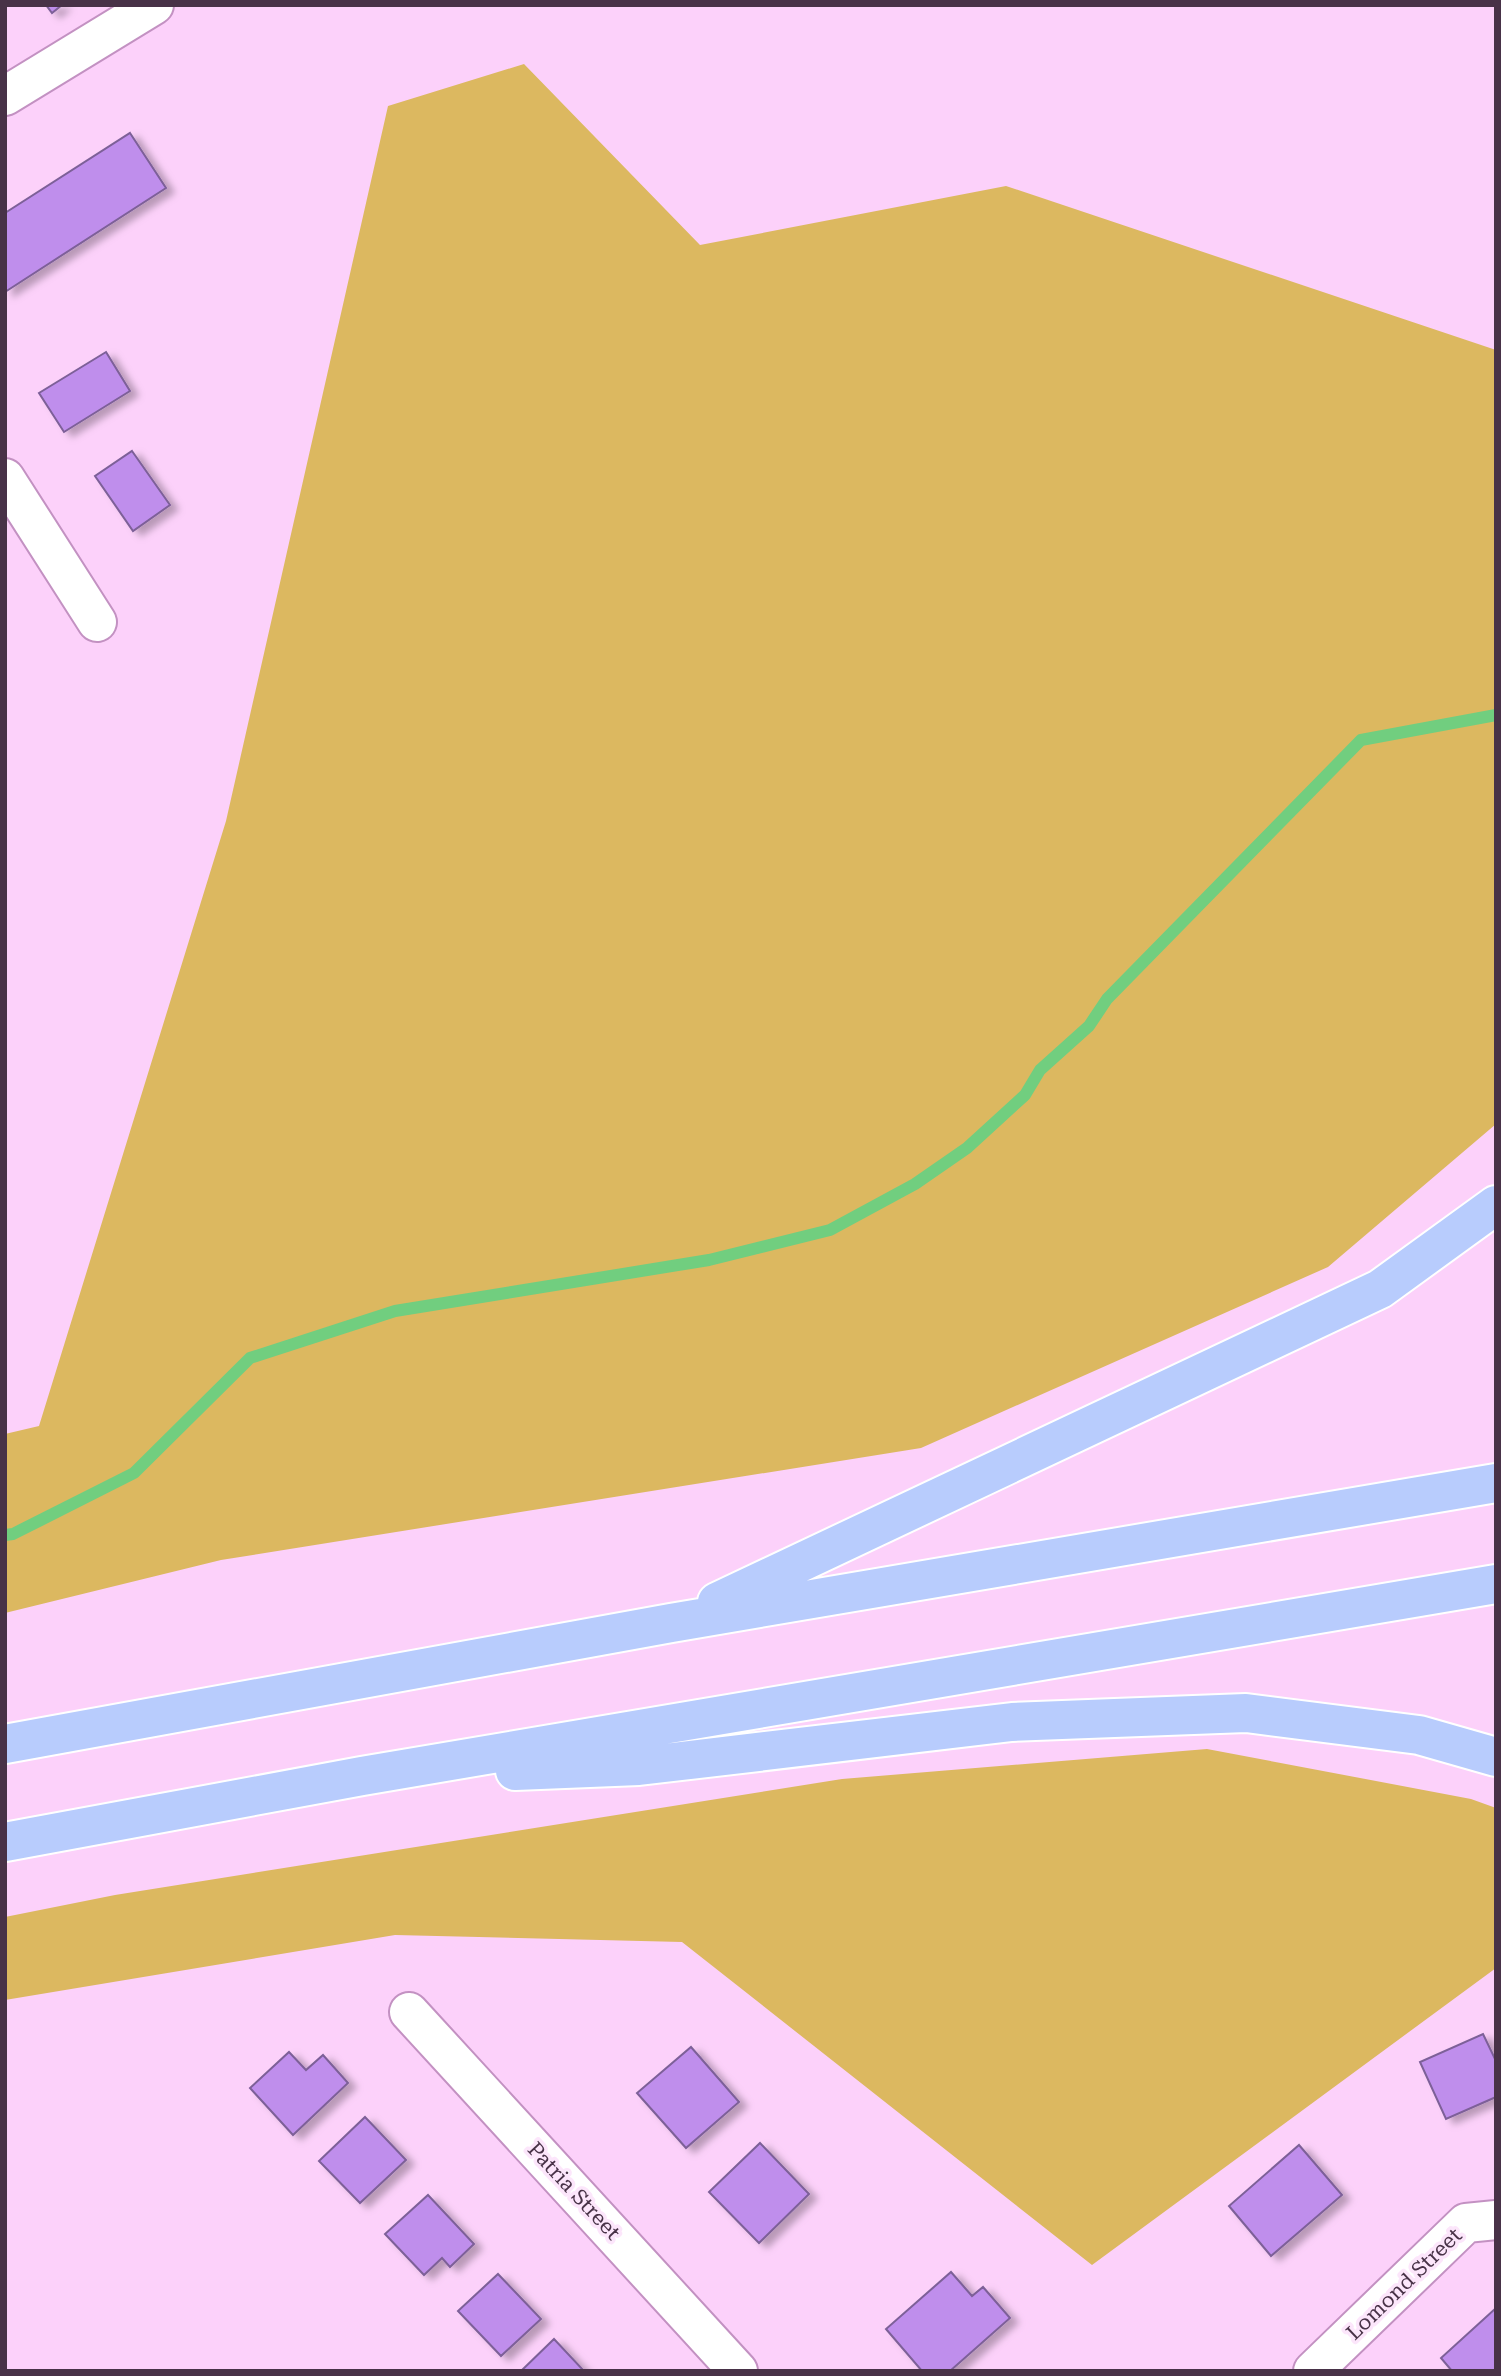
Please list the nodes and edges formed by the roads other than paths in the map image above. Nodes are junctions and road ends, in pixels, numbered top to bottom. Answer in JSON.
{"nodes":[{"id":1,"x":154,"y":5,"type":"edge"},
{"id":2,"x":5,"y":96,"type":"edge"},
{"id":3,"x":5,"y":478,"type":"edge"},
{"id":4,"x":97,"y":622,"type":"dead end"},
{"id":5,"x":1496,"y":1205,"type":"edge"},
{"id":6,"x":1496,"y":1483,"type":"edge"},
{"id":7,"x":1496,"y":1584,"type":"edge"},
{"id":8,"x":671,"y":1623,"type":"junction"},
{"id":9,"x":5,"y":1744,"type":"edge"},
{"id":10,"x":1496,"y":1757,"type":"edge"},
{"id":11,"x":362,"y":1776,"type":"junction"},
{"id":12,"x":5,"y":1842,"type":"edge"},
{"id":13,"x":409,"y":2012,"type":"dead end"},
{"id":14,"x":1496,"y":2220,"type":"edge"},
{"id":15,"x":1316,"y":2368,"type":"edge"},
{"id":16,"x":738,"y":2371,"type":"edge"}],
"edges":[{"from":1,"to":2,"type":"street"},
{"from":3,"to":4,"type":"street"},
{"from":5,"to":8,"type":"highway"},
{"from":6,"to":8,"type":"highway"},
{"from":7,"to":11,"type":"highway"},
{"from":8,"to":9,"type":"highway"},
{"from":10,"to":11,"type":"highway"},
{"from":11,"to":12,"type":"highway"},
{"from":13,"to":16,"type":"street","name":"Patria Street"},
{"from":14,"to":15,"type":"street","name":"Lomond Street"}]}
